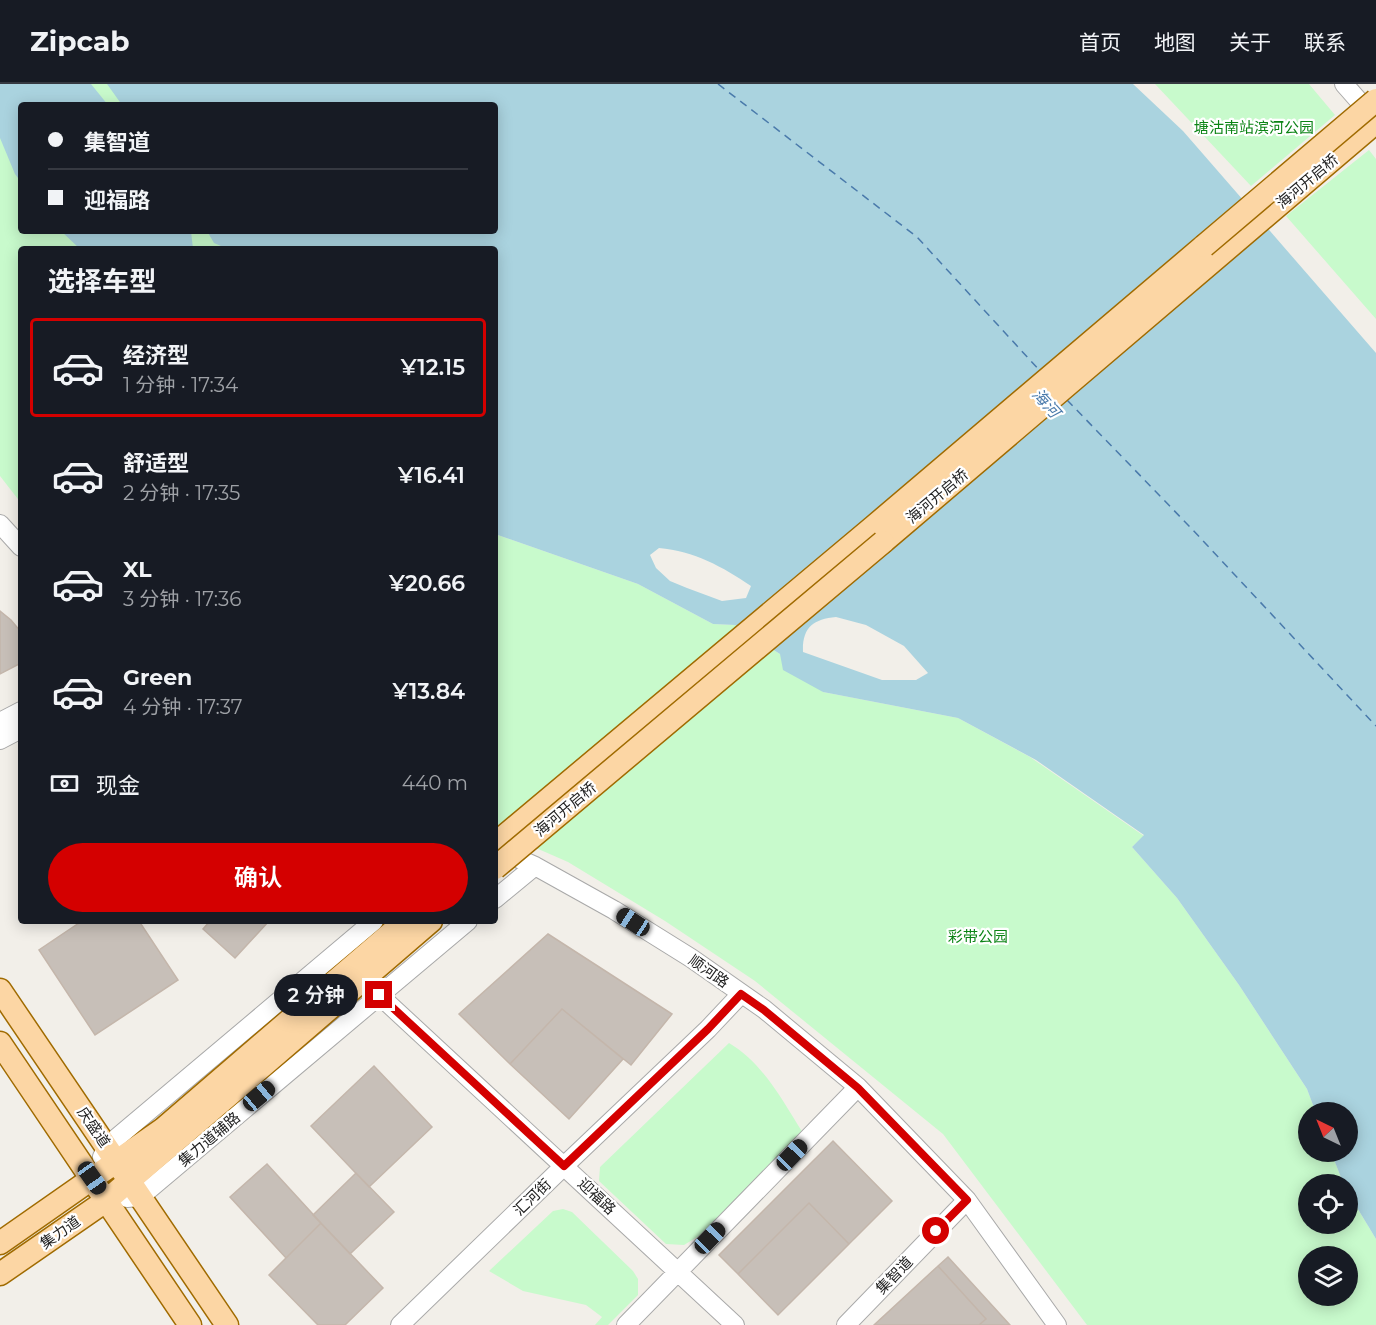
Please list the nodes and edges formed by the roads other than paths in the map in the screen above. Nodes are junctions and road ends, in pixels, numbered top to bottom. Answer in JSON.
{"nodes":[{"id":1,"x":1344,"y":85,"type":"edge"},
{"id":2,"x":1376,"y":100,"type":"edge"},
{"id":3,"x":1376,"y":121,"type":"edge"},
{"id":4,"x":0,"y":524,"type":"edge"},
{"id":5,"x":0,"y":538,"type":"edge"},
{"id":6,"x":18,"y":544,"type":"edge"},
{"id":7,"x":18,"y":559,"type":"edge"},
{"id":8,"x":18,"y":713,"type":"edge"},
{"id":9,"x":0,"y":722,"type":"edge"},
{"id":10,"x":18,"y":731,"type":"edge"},
{"id":11,"x":0,"y":740,"type":"edge"},
{"id":12,"x":498,"y":843,"type":"edge"},
{"id":13,"x":498,"y":848,"type":"edge"},
{"id":14,"x":498,"y":862,"type":"edge"},
{"id":15,"x":498,"y":865,"type":"edge"},
{"id":16,"x":530,"y":870,"type":"junction"},
{"id":17,"x":498,"y":897,"type":"edge"},
{"id":18,"x":371,"y":924,"type":"edge"},
{"id":19,"x":402,"y":924,"type":"edge"},
{"id":20,"x":428,"y":924,"type":"edge"},
{"id":21,"x":464,"y":924,"type":"edge"},
{"id":22,"x":0,"y":990,"type":"edge"},
{"id":23,"x":741,"y":994,"type":"junction"},
{"id":24,"x":379,"y":995,"type":"junction"},
{"id":25,"x":0,"y":1043,"type":"edge"},
{"id":26,"x":858,"y":1088,"type":"junction"},
{"id":27,"x":168,"y":1135,"type":"junction"},
{"id":28,"x":564,"y":1166,"type":"junction"},
{"id":29,"x":123,"y":1171,"type":"junction"},
{"id":30,"x":92,"y":1178,"type":"junction"},
{"id":31,"x":107,"y":1200,"type":"junction"},
{"id":32,"x":967,"y":1200,"type":"junction"},
{"id":33,"x":0,"y":1243,"type":"edge"},
{"id":34,"x":678,"y":1272,"type":"junction"},
{"id":35,"x":0,"y":1274,"type":"edge"},
{"id":36,"x":190,"y":1325,"type":"edge"},
{"id":37,"x":227,"y":1325,"type":"edge"},
{"id":38,"x":400,"y":1325,"type":"edge"},
{"id":39,"x":626,"y":1325,"type":"edge"},
{"id":40,"x":735,"y":1325,"type":"edge"},
{"id":41,"x":846,"y":1325,"type":"edge"},
{"id":42,"x":1057,"y":1325,"type":"edge"}],
"edges":[{"from":1,"to":3,"type":"street"},
{"from":2,"to":12,"type":"main road","name":"海河开启桥","bridge":true},
{"from":3,"to":15,"type":"main road","name":"海河开启桥","bridge":true},
{"from":4,"to":6,"type":"street"},
{"from":5,"to":7,"type":"street"},
{"from":8,"to":9,"type":"street"},
{"from":10,"to":11,"type":"street"},
{"from":13,"to":16,"type":"street","name":"顺河路"},
{"from":14,"to":16,"type":"street","name":"顺河路"},
{"from":16,"to":17,"type":"street"},
{"from":16,"to":23,"type":"street","name":"顺河路"},
{"from":18,"to":29,"type":"street"},
{"from":19,"to":27,"type":"main road"},
{"from":20,"to":27,"type":"main road"},
{"from":21,"to":24,"type":"street","name":"集力道辅路"},
{"from":22,"to":29,"type":"main road","name":"庆盛道"},
{"from":23,"to":26,"type":"street","name":"顺河路"},
{"from":23,"to":28,"type":"street","name":"汇河街"},
{"from":24,"to":28,"type":"street","name":"迎福路"},
{"from":24,"to":29,"type":"street","name":"集力道辅路"},
{"from":25,"to":30,"type":"main road","name":"庆盛道"},
{"from":26,"to":32,"type":"street","name":"顺河路"},
{"from":26,"to":34,"type":"street"},
{"from":27,"to":29,"type":"main road","name":"集力道"},
{"from":28,"to":34,"type":"street","name":"迎福路"},
{"from":28,"to":38,"type":"street","name":"汇河街"},
{"from":29,"to":30,"type":"main road","name":"集力道"},
{"from":29,"to":31,"type":"main road","name":"集力道"},
{"from":29,"to":37,"type":"main road","name":"庆盛道"},
{"from":30,"to":31,"type":"main road","name":"庆盛道"},
{"from":30,"to":33,"type":"main road","name":"集力道"},
{"from":31,"to":35,"type":"main road","name":"集力道"},
{"from":31,"to":36,"type":"main road","name":"庆盛道"},
{"from":32,"to":41,"type":"street","name":"集智道"},
{"from":32,"to":42,"type":"street","name":"顺河路"},
{"from":34,"to":39,"type":"street"},
{"from":34,"to":40,"type":"street","name":"迎福路"}]}
